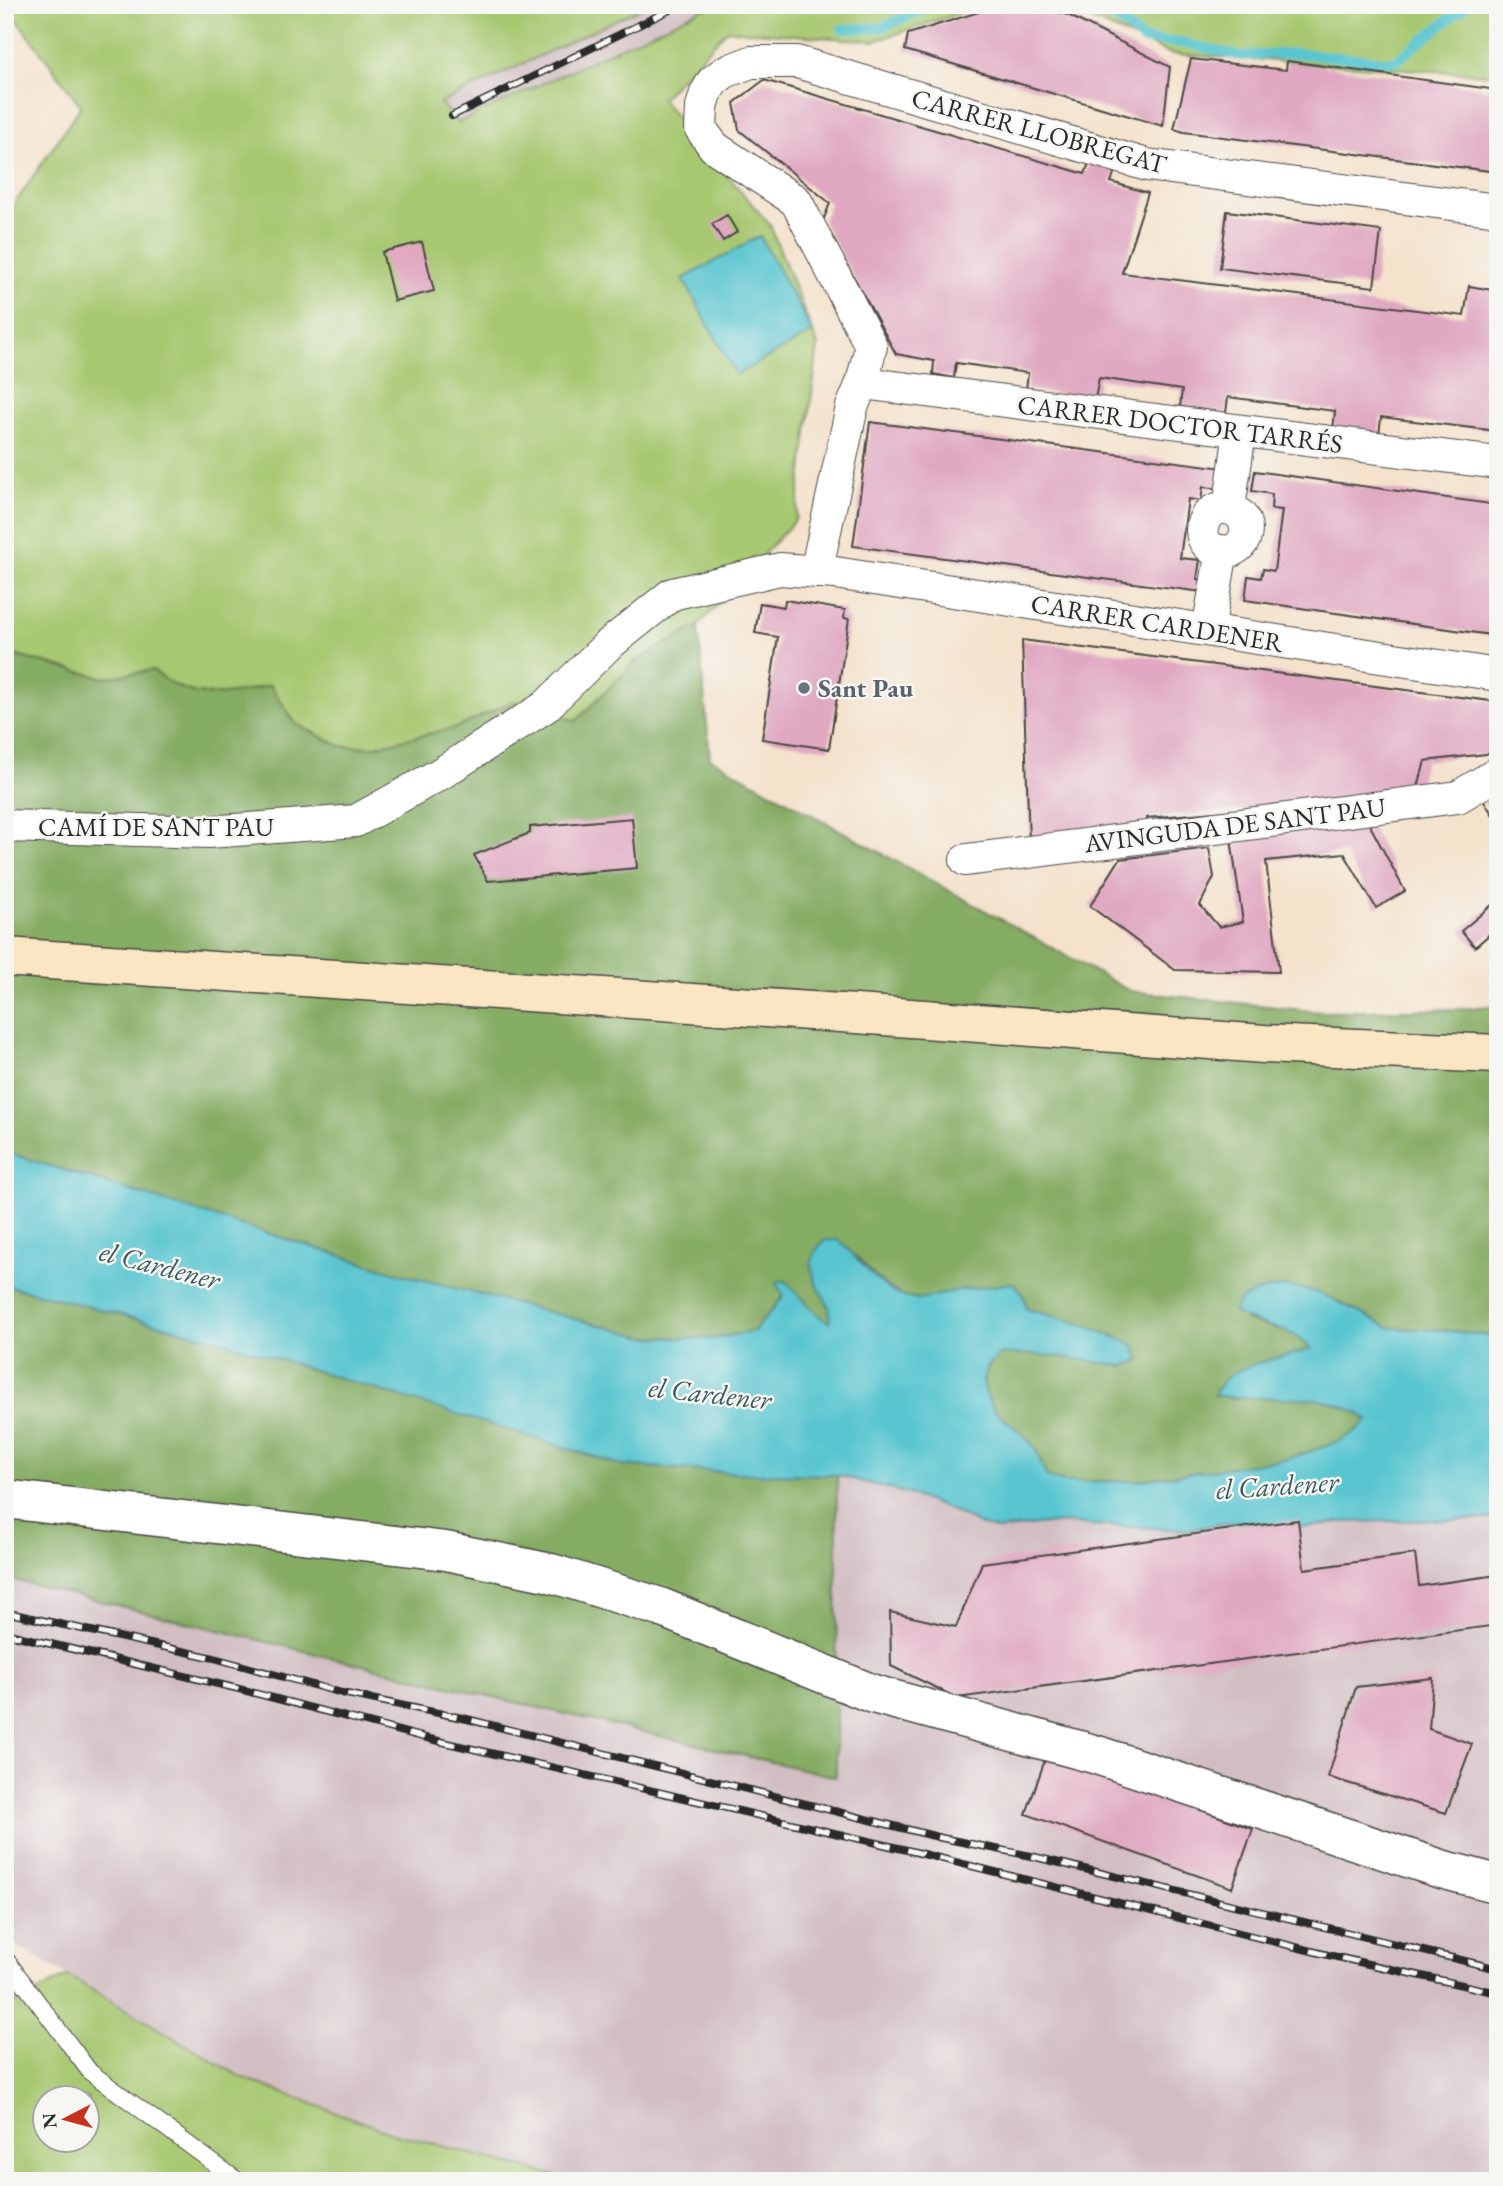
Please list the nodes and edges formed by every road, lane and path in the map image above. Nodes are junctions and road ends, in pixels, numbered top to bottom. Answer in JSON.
{"nodes":[{"id":1,"x":1498,"y":210,"type":"edge"},
{"id":2,"x":862,"y":383,"type":"junction"},
{"id":3,"x":1240,"y":432,"type":"junction"},
{"id":4,"x":1498,"y":463,"type":"edge"},
{"id":5,"x":816,"y":572,"type":"junction"},
{"id":6,"x":1208,"y":631,"type":"junction"},
{"id":7,"x":1498,"y":675,"type":"edge"},
{"id":8,"x":1498,"y":773,"type":"edge"},
{"id":9,"x":5,"y":826,"type":"edge"},
{"id":10,"x":966,"y":860,"type":"dead end"},
{"id":11,"x":5,"y":957,"type":"edge"},
{"id":12,"x":1498,"y":1054,"type":"edge"},
{"id":13,"x":5,"y":1499,"type":"edge"},
{"id":14,"x":1498,"y":1884,"type":"edge"},
{"id":15,"x":5,"y":1958,"type":"edge"},
{"id":16,"x":238,"y":2181,"type":"edge"}],
"edges":[{"from":1,"to":2,"type":"street","name":"CARRER LLOBREGAT"},
{"from":2,"to":3,"type":"street","name":"CARRER DOCTOR TARRÉS"},
{"from":2,"to":5,"type":"street"},
{"from":3,"to":4,"type":"street","name":"CARRER DOCTOR TARRÉS"},
{"from":3,"to":6,"type":"street"},
{"from":5,"to":6,"type":"street","name":"CARRER CARDENER"},
{"from":5,"to":9,"type":"street","name":"CAMÍ DE SANT PAU"},
{"from":6,"to":7,"type":"street","name":"CARRER CARDENER"},
{"from":8,"to":10,"type":"street","name":"AVINGUDA DE SANT PAU"},
{"from":11,"to":12,"type":"main road"},
{"from":13,"to":14,"type":"street"},
{"from":15,"to":16,"type":"lane"}]}
